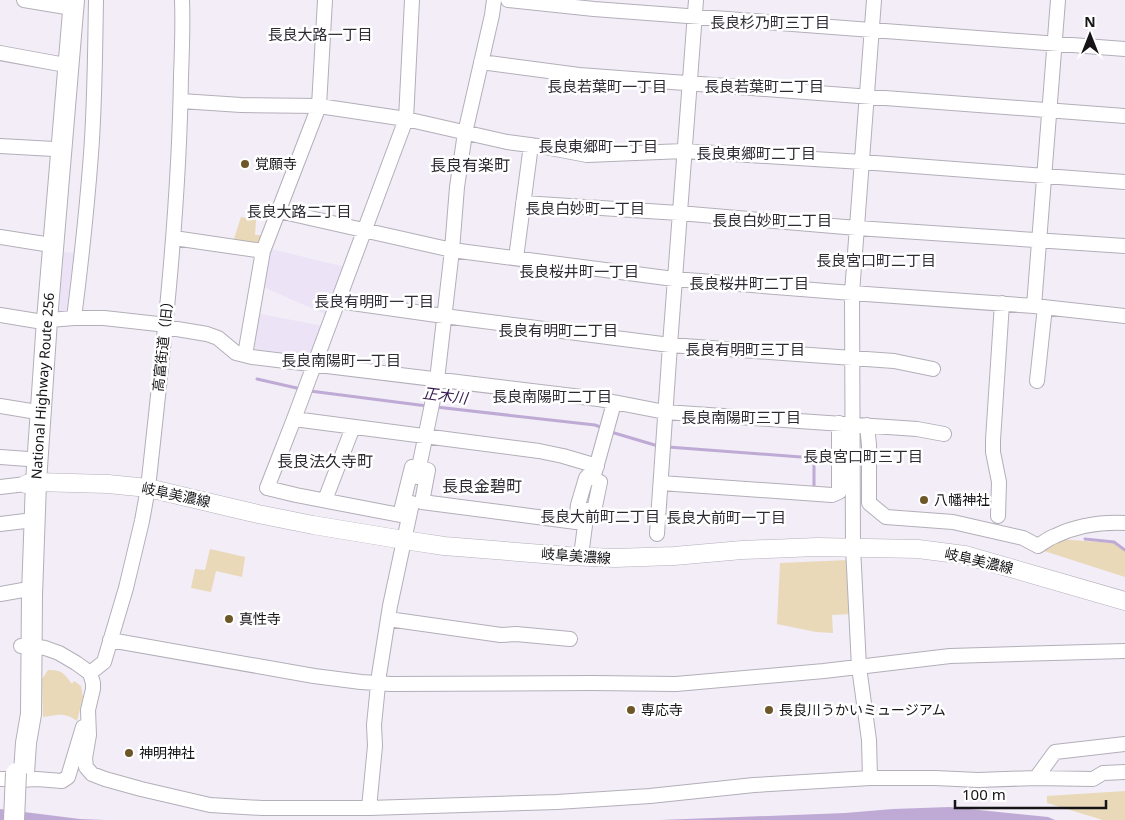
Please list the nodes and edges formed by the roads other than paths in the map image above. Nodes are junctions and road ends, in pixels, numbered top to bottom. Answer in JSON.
{"nodes":[{"id":1,"x":24,"y":0,"type":"edge"},
{"id":2,"x":96,"y":0,"type":"edge"},
{"id":3,"x":182,"y":0,"type":"edge"},
{"id":4,"x":325,"y":0,"type":"edge"},
{"id":5,"x":412,"y":0,"type":"edge"},
{"id":6,"x":494,"y":0,"type":"edge"},
{"id":7,"x":508,"y":0,"type":"edge"},
{"id":8,"x":696,"y":0,"type":"edge"},
{"id":9,"x":874,"y":0,"type":"edge"},
{"id":10,"x":1058,"y":0,"type":"edge"},
{"id":11,"x":68,"y":2,"type":"edge"},
{"id":12,"x":694,"y":16,"type":"junction"},
{"id":13,"x":872,"y":30,"type":"junction"},
{"id":14,"x":1055,"y":44,"type":"junction"},
{"id":15,"x":1125,"y":49,"type":"edge"},
{"id":16,"x":0,"y":53,"type":"edge"},
{"id":17,"x":481,"y":62,"type":"junction"},
{"id":18,"x":60,"y":64,"type":"junction"},
{"id":19,"x":689,"y":83,"type":"junction"},
{"id":20,"x":867,"y":96,"type":"junction"},
{"id":21,"x":181,"y":101,"type":"junction"},
{"id":22,"x":319,"y":106,"type":"junction"},
{"id":23,"x":1050,"y":110,"type":"junction"},
{"id":24,"x":1125,"y":116,"type":"edge"},
{"id":25,"x":406,"y":119,"type":"junction"},
{"id":26,"x":465,"y":133,"type":"junction"},
{"id":27,"x":531,"y":145,"type":"junction"},
{"id":28,"x":0,"y":146,"type":"edge"},
{"id":29,"x":54,"y":149,"type":"junction"},
{"id":30,"x":684,"y":151,"type":"junction"},
{"id":31,"x":862,"y":162,"type":"junction"},
{"id":32,"x":1045,"y":176,"type":"junction"},
{"id":33,"x":1125,"y":182,"type":"edge"},
{"id":34,"x":523,"y":203,"type":"junction"},
{"id":35,"x":279,"y":211,"type":"junction"},
{"id":36,"x":679,"y":213,"type":"junction"},
{"id":37,"x":857,"y":228,"type":"junction"},
{"id":38,"x":364,"y":230,"type":"junction"},
{"id":39,"x":0,"y":238,"type":"edge"},
{"id":40,"x":174,"y":238,"type":"junction"},
{"id":41,"x":1040,"y":240,"type":"junction"},
{"id":42,"x":45,"y":244,"type":"junction"},
{"id":43,"x":1125,"y":246,"type":"edge"},
{"id":44,"x":452,"y":250,"type":"junction"},
{"id":45,"x":263,"y":251,"type":"junction"},
{"id":46,"x":516,"y":258,"type":"junction"},
{"id":47,"x":674,"y":279,"type":"junction"},
{"id":48,"x":852,"y":293,"type":"junction"},
{"id":49,"x":338,"y":301,"type":"junction"},
{"id":50,"x":1002,"y":304,"type":"junction"},
{"id":51,"x":1039,"y":307,"type":"junction"},
{"id":52,"x":0,"y":316,"type":"edge"},
{"id":53,"x":444,"y":316,"type":"junction"},
{"id":54,"x":1125,"y":316,"type":"edge"},
{"id":55,"x":74,"y":318,"type":"junction"},
{"id":56,"x":42,"y":321,"type":"junction"},
{"id":57,"x":165,"y":327,"type":"junction"},
{"id":58,"x":670,"y":345,"type":"junction"},
{"id":59,"x":245,"y":355,"type":"junction"},
{"id":60,"x":853,"y":359,"type":"junction"},
{"id":61,"x":314,"y":364,"type":"junction"},
{"id":62,"x":933,"y":369,"type":"dead end"},
{"id":63,"x":437,"y":380,"type":"junction"},
{"id":64,"x":1037,"y":381,"type":"dead end"},
{"id":65,"x":614,"y":403,"type":"junction"},
{"id":66,"x":0,"y":406,"type":"edge"},
{"id":67,"x":30,"y":411,"type":"junction"},
{"id":68,"x":665,"y":412,"type":"junction"},
{"id":69,"x":294,"y":419,"type":"junction"},
{"id":70,"x":846,"y":424,"type":"junction"},
{"id":71,"x":867,"y":425,"type":"junction"},
{"id":72,"x":353,"y":426,"type":"junction"},
{"id":73,"x":944,"y":434,"type":"dead end"},
{"id":74,"x":426,"y":436,"type":"junction"},
{"id":75,"x":0,"y":458,"type":"edge"},
{"id":76,"x":28,"y":459,"type":"junction"},
{"id":77,"x":419,"y":468,"type":"junction"},
{"id":78,"x":595,"y":472,"type":"junction"},
{"id":79,"x":31,"y":483,"type":"junction"},
{"id":80,"x":660,"y":483,"type":"junction"},
{"id":81,"x":0,"y":487,"type":"edge"},
{"id":82,"x":148,"y":488,"type":"junction"},
{"id":83,"x":325,"y":500,"type":"junction"},
{"id":84,"x":594,"y":516,"type":"dead end"},
{"id":85,"x":998,"y":516,"type":"dead end"},
{"id":86,"x":25,"y":521,"type":"junction"},
{"id":87,"x":1125,"y":523,"type":"edge"},
{"id":88,"x":0,"y":524,"type":"edge"},
{"id":89,"x":657,"y":534,"type":"dead end"},
{"id":90,"x":404,"y":540,"type":"junction"},
{"id":91,"x":853,"y":547,"type":"junction"},
{"id":92,"x":581,"y":556,"type":"junction"},
{"id":93,"x":23,"y":590,"type":"junction"},
{"id":94,"x":0,"y":594,"type":"edge"},
{"id":95,"x":1125,"y":601,"type":"edge"},
{"id":96,"x":388,"y":619,"type":"junction"},
{"id":97,"x":570,"y":639,"type":"dead end"},
{"id":98,"x":110,"y":640,"type":"junction"},
{"id":99,"x":26,"y":646,"type":"junction"},
{"id":100,"x":1125,"y":651,"type":"edge"},
{"id":101,"x":859,"y":667,"type":"junction"},
{"id":102,"x":90,"y":673,"type":"junction"},
{"id":103,"x":378,"y":682,"type":"junction"},
{"id":104,"x":88,"y":710,"type":"junction"},
{"id":105,"x":1125,"y":744,"type":"edge"},
{"id":106,"x":1125,"y":772,"type":"edge"},
{"id":107,"x":19,"y":776,"type":"edge"},
{"id":108,"x":870,"y":778,"type":"junction"},
{"id":109,"x":1036,"y":778,"type":"junction"},
{"id":110,"x":370,"y":808,"type":"junction"},
{"id":111,"x":14,"y":820,"type":"edge"},
{"id":112,"x":22,"y":820,"type":"edge"}],
"edges":[{"from":1,"to":11,"type":"street"},
{"from":2,"to":55,"type":"street"},
{"from":3,"to":21,"type":"street","name":"高富街道（旧）"},
{"from":4,"to":22,"type":"street"},
{"from":5,"to":25,"type":"street"},
{"from":6,"to":17,"type":"street"},
{"from":7,"to":12,"type":"street"},
{"from":8,"to":12,"type":"street"},
{"from":9,"to":13,"type":"street"},
{"from":10,"to":14,"type":"street"},
{"from":11,"to":18,"type":"highway","name":"National Highway Route 256"},
{"from":11,"to":56,"type":"highway","name":"National Highway Route 256"},
{"from":12,"to":13,"type":"street"},
{"from":12,"to":19,"type":"street"},
{"from":13,"to":14,"type":"street"},
{"from":13,"to":20,"type":"street"},
{"from":14,"to":15,"type":"street"},
{"from":14,"to":23,"type":"street"},
{"from":16,"to":18,"type":"street"},
{"from":17,"to":19,"type":"street"},
{"from":17,"to":26,"type":"street"},
{"from":18,"to":29,"type":"highway","name":"National Highway Route 256"},
{"from":19,"to":20,"type":"street"},
{"from":19,"to":30,"type":"street"},
{"from":20,"to":23,"type":"street"},
{"from":20,"to":31,"type":"street"},
{"from":21,"to":22,"type":"street"},
{"from":21,"to":40,"type":"street","name":"高富街道（旧）"},
{"from":22,"to":25,"type":"street"},
{"from":22,"to":35,"type":"street"},
{"from":23,"to":24,"type":"street"},
{"from":23,"to":32,"type":"street"},
{"from":25,"to":26,"type":"street"},
{"from":25,"to":38,"type":"street"},
{"from":26,"to":27,"type":"street"},
{"from":26,"to":44,"type":"street"},
{"from":27,"to":30,"type":"street"},
{"from":27,"to":34,"type":"street"},
{"from":28,"to":29,"type":"street"},
{"from":29,"to":42,"type":"highway","name":"National Highway Route 256"},
{"from":30,"to":31,"type":"street"},
{"from":30,"to":36,"type":"street"},
{"from":31,"to":32,"type":"street"},
{"from":31,"to":37,"type":"street"},
{"from":32,"to":33,"type":"street"},
{"from":32,"to":41,"type":"street"},
{"from":34,"to":36,"type":"street"},
{"from":34,"to":46,"type":"street"},
{"from":35,"to":38,"type":"street"},
{"from":35,"to":45,"type":"street"},
{"from":36,"to":37,"type":"street"},
{"from":36,"to":47,"type":"street"},
{"from":37,"to":41,"type":"street"},
{"from":37,"to":48,"type":"street"},
{"from":38,"to":44,"type":"street"},
{"from":38,"to":49,"type":"street"},
{"from":39,"to":42,"type":"street"},
{"from":40,"to":45,"type":"street"},
{"from":40,"to":57,"type":"street","name":"高富街道（旧）"},
{"from":41,"to":43,"type":"street"},
{"from":41,"to":51,"type":"street"},
{"from":42,"to":56,"type":"highway","name":"National Highway Route 256"},
{"from":44,"to":46,"type":"street"},
{"from":44,"to":53,"type":"street"},
{"from":45,"to":59,"type":"street"},
{"from":46,"to":47,"type":"street"},
{"from":47,"to":48,"type":"street"},
{"from":47,"to":58,"type":"street"},
{"from":48,"to":50,"type":"street"},
{"from":48,"to":60,"type":"street"},
{"from":49,"to":53,"type":"street"},
{"from":49,"to":61,"type":"street"},
{"from":50,"to":51,"type":"street"},
{"from":50,"to":85,"type":"street"},
{"from":51,"to":54,"type":"street"},
{"from":51,"to":64,"type":"street"},
{"from":52,"to":56,"type":"street"},
{"from":53,"to":58,"type":"street"},
{"from":53,"to":63,"type":"street"},
{"from":55,"to":56,"type":"street"},
{"from":55,"to":57,"type":"street"},
{"from":56,"to":67,"type":"highway","name":"National Highway Route 256"},
{"from":56,"to":79,"type":"highway","name":"National Highway Route 256"},
{"from":57,"to":59,"type":"street"},
{"from":57,"to":82,"type":"street","name":"高富街道（旧）"},
{"from":58,"to":60,"type":"street"},
{"from":58,"to":68,"type":"street"},
{"from":59,"to":61,"type":"street"},
{"from":60,"to":62,"type":"street"},
{"from":60,"to":70,"type":"street"},
{"from":61,"to":63,"type":"street"},
{"from":61,"to":69,"type":"street"},
{"from":63,"to":65,"type":"street"},
{"from":63,"to":74,"type":"street"},
{"from":65,"to":68,"type":"street"},
{"from":65,"to":78,"type":"street"},
{"from":66,"to":67,"type":"street"},
{"from":67,"to":76,"type":"highway","name":"National Highway Route 256"},
{"from":68,"to":70,"type":"street"},
{"from":68,"to":80,"type":"street"},
{"from":69,"to":72,"type":"street"},
{"from":69,"to":83,"type":"street"},
{"from":70,"to":71,"type":"street"},
{"from":70,"to":80,"type":"street"},
{"from":70,"to":91,"type":"street"},
{"from":71,"to":73,"type":"street"},
{"from":71,"to":87,"type":"street"},
{"from":72,"to":74,"type":"street"},
{"from":72,"to":83,"type":"street"},
{"from":74,"to":77,"type":"street"},
{"from":74,"to":78,"type":"street"},
{"from":75,"to":76,"type":"street"},
{"from":76,"to":79,"type":"highway","name":"National Highway Route 256"},
{"from":77,"to":78,"type":"street"},
{"from":77,"to":83,"type":"street"},
{"from":77,"to":90,"type":"street"},
{"from":78,"to":84,"type":"street"},
{"from":78,"to":92,"type":"street"},
{"from":79,"to":81,"type":"street"},
{"from":79,"to":82,"type":"main road","name":"岐阜美濃線"},
{"from":79,"to":86,"type":"highway","name":"National Highway Route 256"},
{"from":79,"to":99,"type":"highway","name":"National Highway Route 256"},
{"from":80,"to":89,"type":"street"},
{"from":82,"to":90,"type":"main road","name":"岐阜美濃線"},
{"from":82,"to":98,"type":"street","name":"高富街道（旧）"},
{"from":86,"to":88,"type":"street"},
{"from":86,"to":93,"type":"highway","name":"National Highway Route 256"},
{"from":90,"to":92,"type":"main road","name":"岐阜美濃線"},
{"from":90,"to":96,"type":"street"},
{"from":91,"to":92,"type":"main road","name":"岐阜美濃線"},
{"from":91,"to":95,"type":"main road","name":"岐阜美濃線"},
{"from":91,"to":101,"type":"street"},
{"from":93,"to":94,"type":"street"},
{"from":93,"to":99,"type":"highway","name":"National Highway Route 256"},
{"from":96,"to":97,"type":"street"},
{"from":96,"to":103,"type":"street"},
{"from":98,"to":102,"type":"street","name":"高富街道（旧）"},
{"from":98,"to":103,"type":"street"},
{"from":99,"to":102,"type":"street"},
{"from":99,"to":107,"type":"highway","name":"National Highway Route 256"},
{"from":100,"to":101,"type":"street"},
{"from":101,"to":103,"type":"street"},
{"from":101,"to":108,"type":"street"},
{"from":102,"to":104,"type":"street"},
{"from":103,"to":110,"type":"street"},
{"from":104,"to":107,"type":"street"},
{"from":104,"to":110,"type":"street"},
{"from":105,"to":109,"type":"street"},
{"from":106,"to":109,"type":"street"},
{"from":107,"to":111,"type":"highway","bridge":true},
{"from":107,"to":112,"type":"highway"},
{"from":108,"to":109,"type":"street"},
{"from":108,"to":110,"type":"street"}]}
